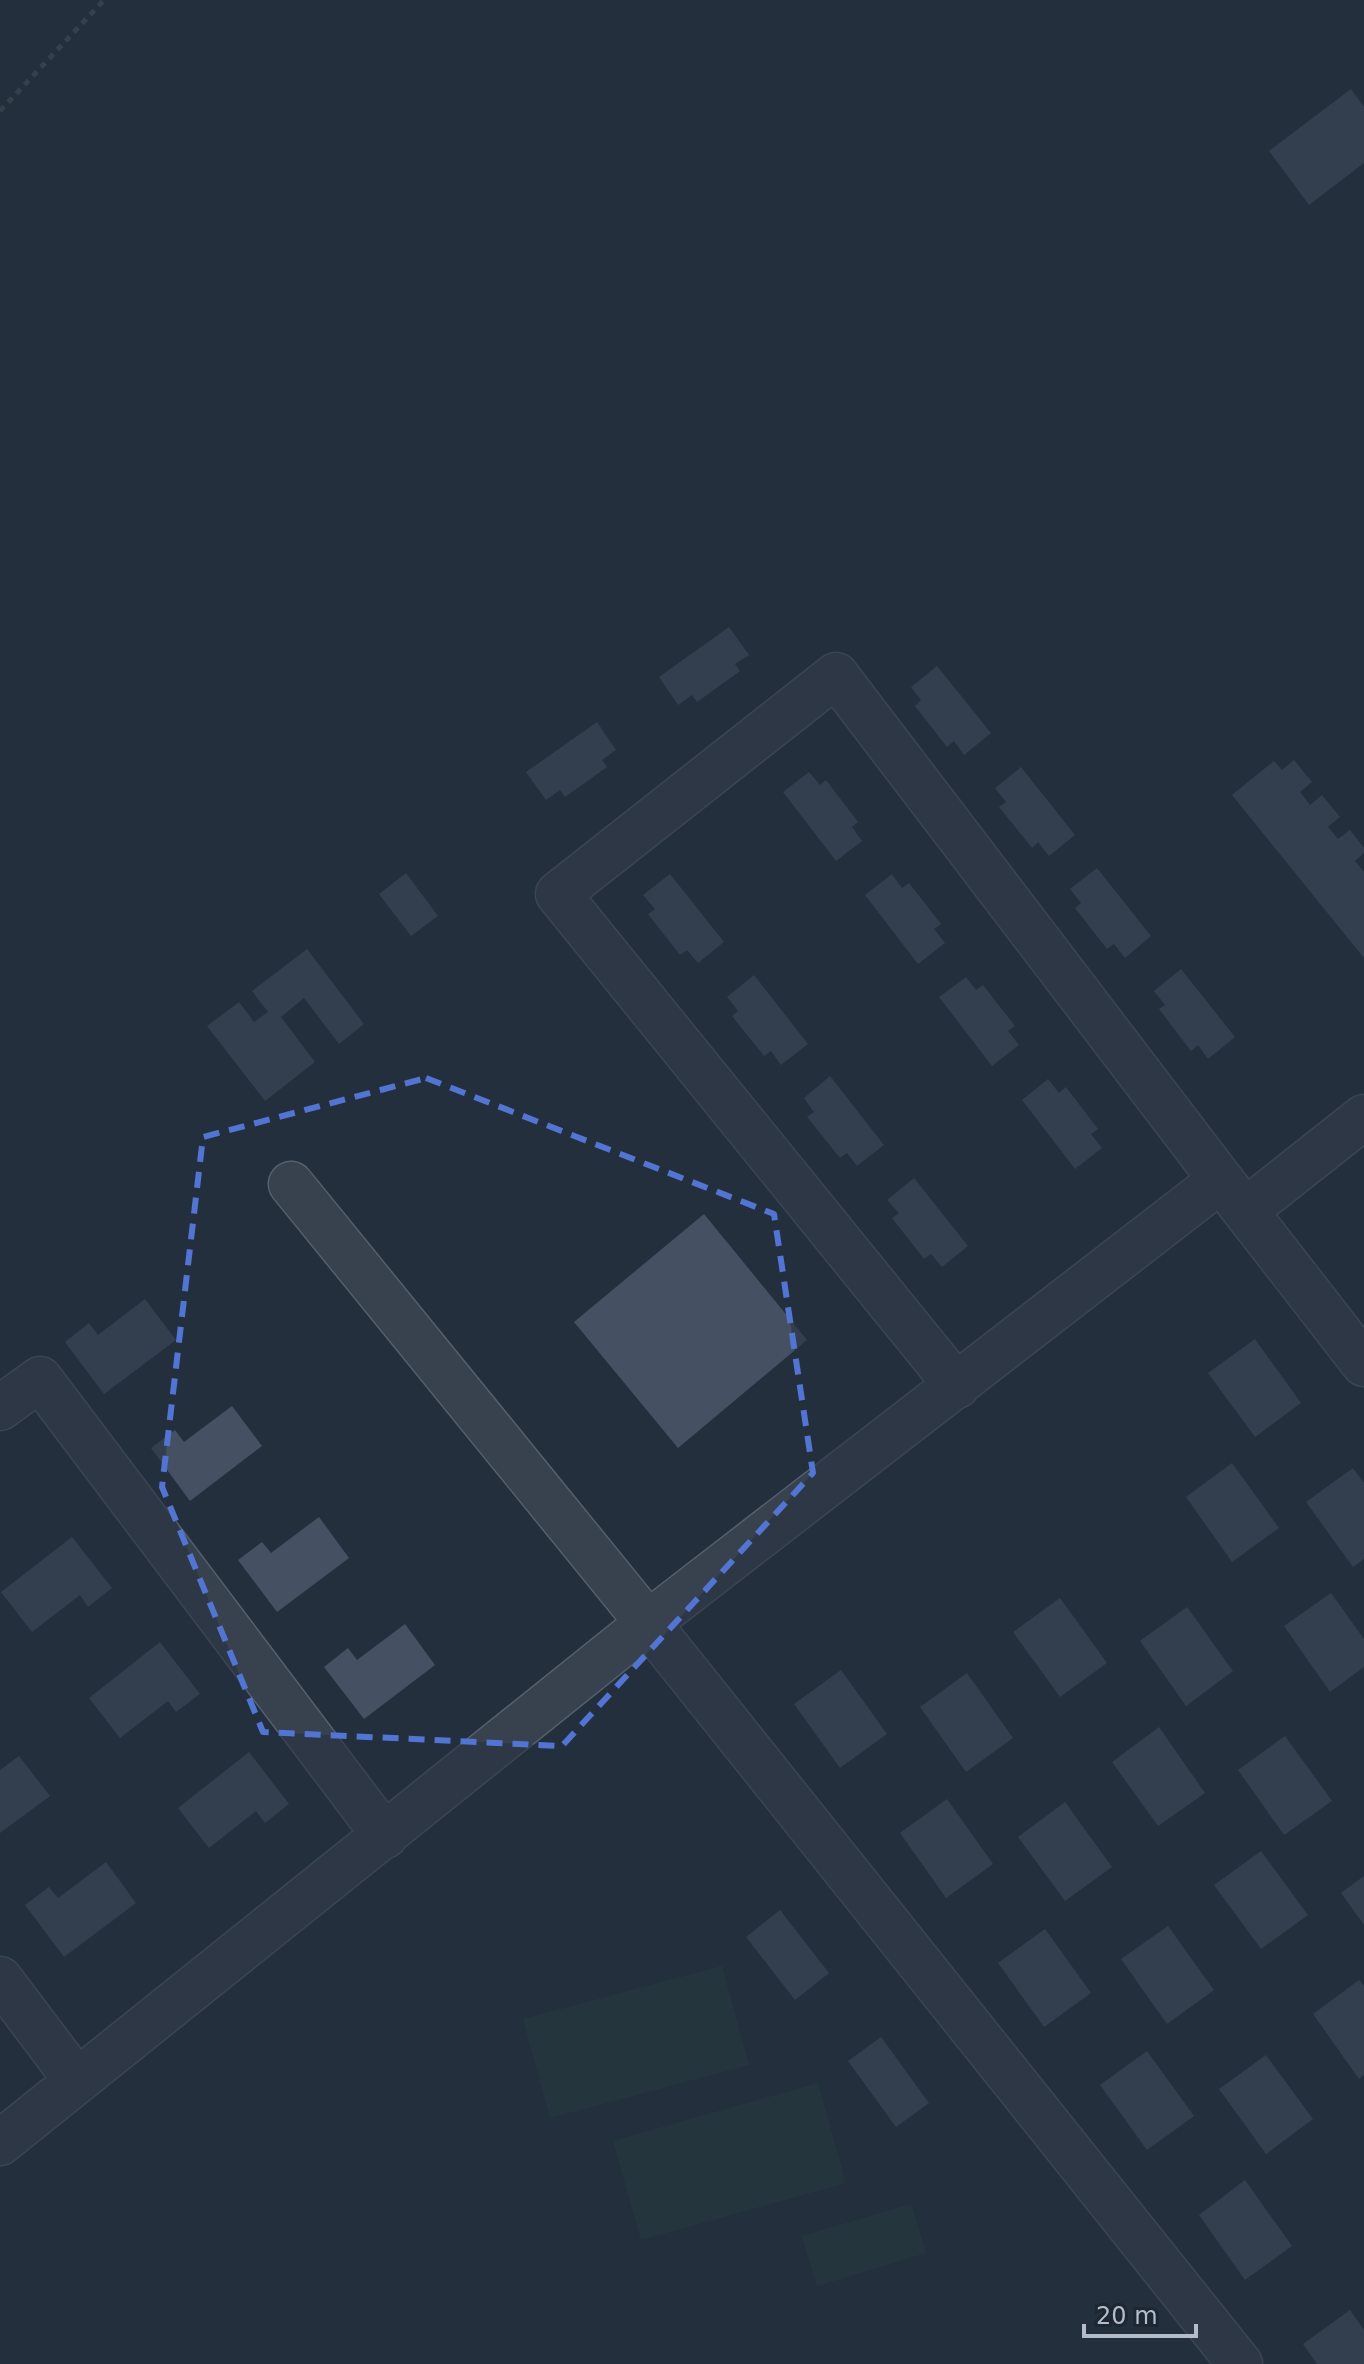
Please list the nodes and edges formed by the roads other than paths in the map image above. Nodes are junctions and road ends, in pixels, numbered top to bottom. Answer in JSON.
{"nodes":[{"id":1,"x":1364,"y":1117,"type":"edge"},
{"id":2,"x":291,"y":1184,"type":"dead end"},
{"id":3,"x":1233,"y":1195,"type":"junction"},
{"id":4,"x":1364,"y":1364,"type":"edge"},
{"id":5,"x":957,"y":1386,"type":"junction"},
{"id":6,"x":0,"y":1408,"type":"edge"},
{"id":7,"x":648,"y":1623,"type":"junction"},
{"id":8,"x":385,"y":1836,"type":"junction"},
{"id":9,"x":0,"y":1979,"type":"edge"},
{"id":10,"x":77,"y":2081,"type":"junction"},
{"id":11,"x":0,"y":2143,"type":"edge"},
{"id":12,"x":1240,"y":2364,"type":"edge"}],
"edges":[{"from":1,"to":3,"type":"lane"},
{"from":2,"to":7,"type":"lane"},
{"from":3,"to":4,"type":"lane"},
{"from":3,"to":5,"type":"lane"},
{"from":3,"to":5,"type":"lane"},
{"from":5,"to":7,"type":"lane"},
{"from":6,"to":8,"type":"lane"},
{"from":7,"to":8,"type":"lane"},
{"from":7,"to":12,"type":"lane"},
{"from":8,"to":10,"type":"lane"},
{"from":9,"to":10,"type":"lane"},
{"from":10,"to":11,"type":"lane"}]}
